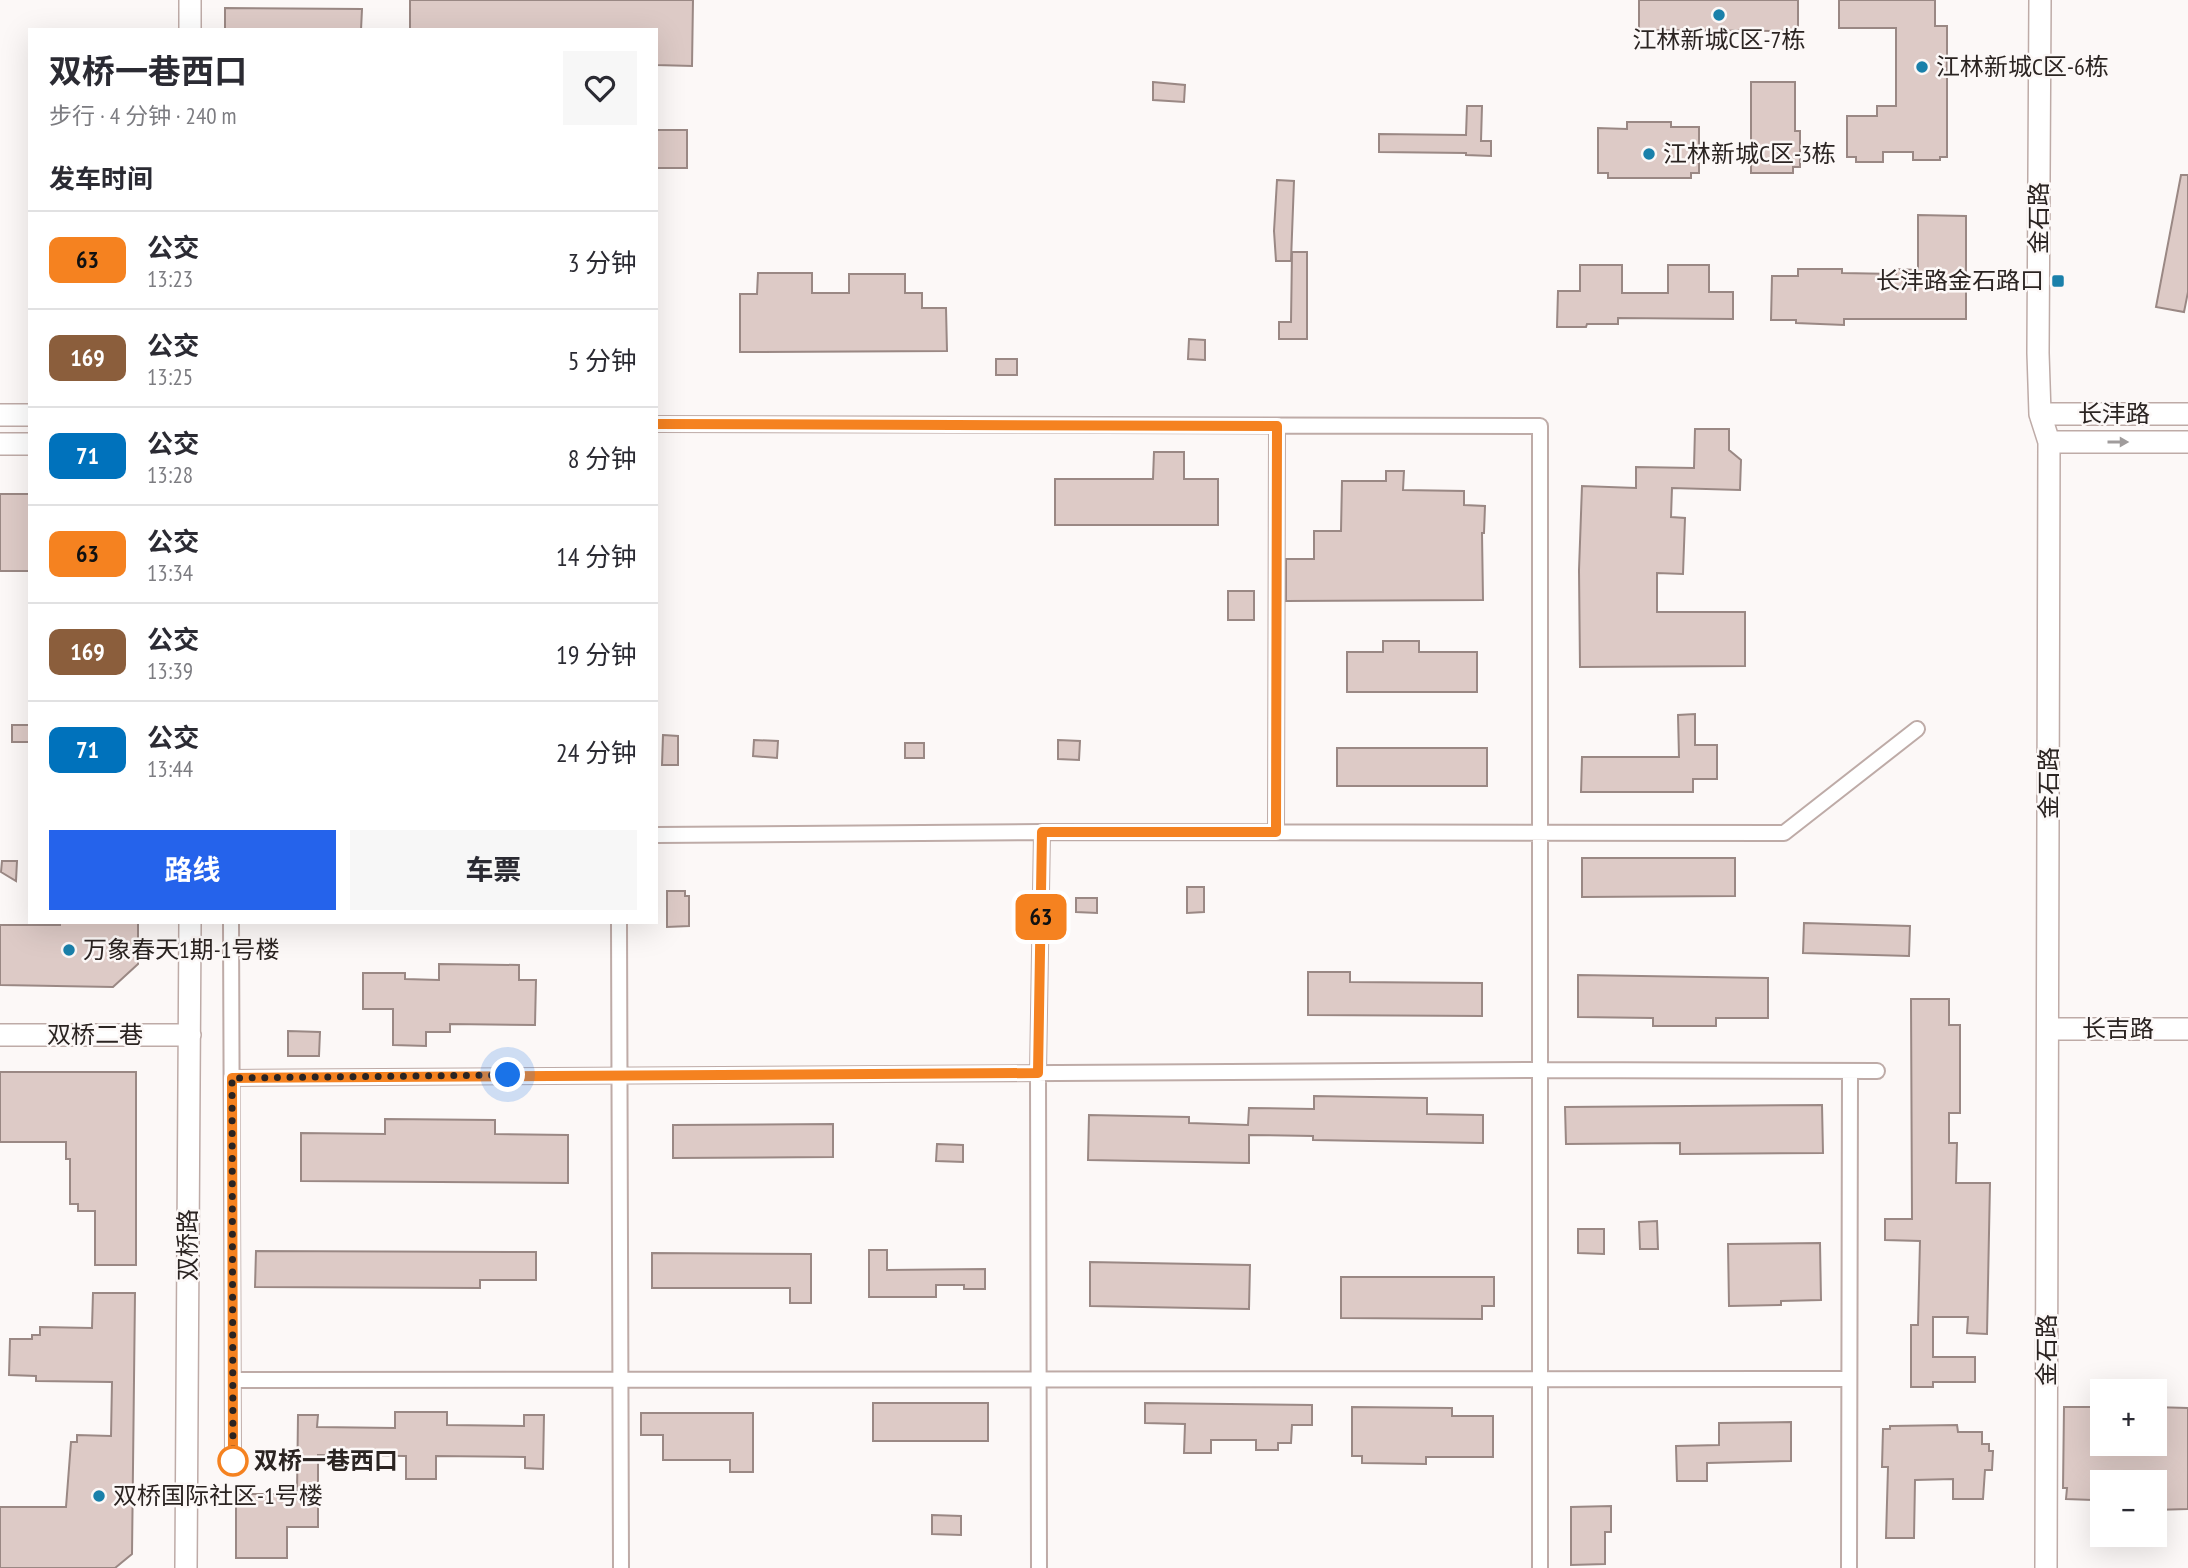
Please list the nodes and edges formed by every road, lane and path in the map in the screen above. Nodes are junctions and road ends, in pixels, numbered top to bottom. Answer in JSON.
{"nodes":[{"id":1,"x":190,"y":0,"type":"edge"},
{"id":2,"x":2040,"y":0,"type":"edge"},
{"id":3,"x":190,"y":28,"type":"edge"},
{"id":4,"x":2040,"y":414,"type":"junction"},
{"id":5,"x":2188,"y":414,"type":"edge"},
{"id":6,"x":0,"y":415,"type":"edge"},
{"id":7,"x":28,"y":415,"type":"edge"},
{"id":8,"x":658,"y":424,"type":"edge"},
{"id":9,"x":1277,"y":426,"type":"junction"},
{"id":10,"x":2049,"y":442,"type":"junction"},
{"id":11,"x":2188,"y":442,"type":"edge"},
{"id":12,"x":0,"y":444,"type":"edge"},
{"id":13,"x":28,"y":444,"type":"edge"},
{"id":14,"x":1917,"y":730,"type":"dead end"},
{"id":15,"x":1042,"y":832,"type":"junction"},
{"id":16,"x":1276,"y":832,"type":"junction"},
{"id":17,"x":1541,"y":832,"type":"junction"},
{"id":18,"x":658,"y":835,"type":"edge"},
{"id":19,"x":190,"y":924,"type":"edge"},
{"id":20,"x":232,"y":924,"type":"edge"},
{"id":21,"x":619,"y":924,"type":"edge"},
{"id":22,"x":2048,"y":1029,"type":"junction"},
{"id":23,"x":2188,"y":1029,"type":"edge"},
{"id":24,"x":0,"y":1035,"type":"edge"},
{"id":25,"x":190,"y":1035,"type":"junction"},
{"id":26,"x":1541,"y":1070,"type":"junction"},
{"id":27,"x":1850,"y":1071,"type":"junction"},
{"id":28,"x":1877,"y":1071,"type":"dead end"},
{"id":29,"x":1038,"y":1073,"type":"junction"},
{"id":30,"x":618,"y":1074,"type":"junction"},
{"id":31,"x":232,"y":1078,"type":"junction"},
{"id":32,"x":1540,"y":1378,"type":"junction"},
{"id":33,"x":1039,"y":1379,"type":"junction"},
{"id":34,"x":1848,"y":1379,"type":"junction"},
{"id":35,"x":234,"y":1380,"type":"junction"},
{"id":36,"x":619,"y":1381,"type":"junction"},
{"id":37,"x":233,"y":1461,"type":"dead end"},
{"id":38,"x":186,"y":1568,"type":"edge"},
{"id":39,"x":621,"y":1568,"type":"edge"},
{"id":40,"x":1039,"y":1568,"type":"edge"},
{"id":41,"x":1540,"y":1568,"type":"edge"},
{"id":42,"x":1849,"y":1568,"type":"edge"},
{"id":43,"x":2046,"y":1568,"type":"edge"}],
"edges":[{"from":1,"to":3,"type":"street"},
{"from":2,"to":4,"type":"street","name":"金石路"},
{"from":4,"to":5,"type":"street","name":"长沣路"},
{"from":4,"to":10,"type":"street","name":"金石路"},
{"from":6,"to":7,"type":"street"},
{"from":8,"to":9,"type":"street"},
{"from":9,"to":16,"type":"street"},
{"from":9,"to":17,"type":"street"},
{"from":10,"to":11,"type":"street","name":"长沣路","one_way":true},
{"from":10,"to":22,"type":"street","name":"金石路"},
{"from":12,"to":13,"type":"street"},
{"from":14,"to":17,"type":"street"},
{"from":15,"to":16,"type":"street"},
{"from":15,"to":18,"type":"street"},
{"from":15,"to":29,"type":"street"},
{"from":16,"to":17,"type":"street"},
{"from":17,"to":26,"type":"street"},
{"from":19,"to":25,"type":"street","name":"双桥路"},
{"from":20,"to":31,"type":"street"},
{"from":21,"to":30,"type":"street"},
{"from":22,"to":23,"type":"street","name":"长吉路"},
{"from":22,"to":43,"type":"street","name":"金石路"},
{"from":24,"to":25,"type":"street","name":"双桥二巷"},
{"from":25,"to":38,"type":"street","name":"双桥路"},
{"from":26,"to":27,"type":"street"},
{"from":26,"to":29,"type":"street"},
{"from":26,"to":32,"type":"street"},
{"from":27,"to":28,"type":"street"},
{"from":27,"to":34,"type":"street"},
{"from":29,"to":30,"type":"street"},
{"from":29,"to":33,"type":"street"},
{"from":30,"to":31,"type":"street"},
{"from":30,"to":36,"type":"street"},
{"from":31,"to":35,"type":"street"},
{"from":32,"to":33,"type":"street"},
{"from":32,"to":34,"type":"street"},
{"from":32,"to":41,"type":"street"},
{"from":33,"to":36,"type":"street"},
{"from":33,"to":40,"type":"street"},
{"from":34,"to":42,"type":"street"},
{"from":35,"to":36,"type":"street"},
{"from":35,"to":37,"type":"street"},
{"from":36,"to":39,"type":"street"}]}
